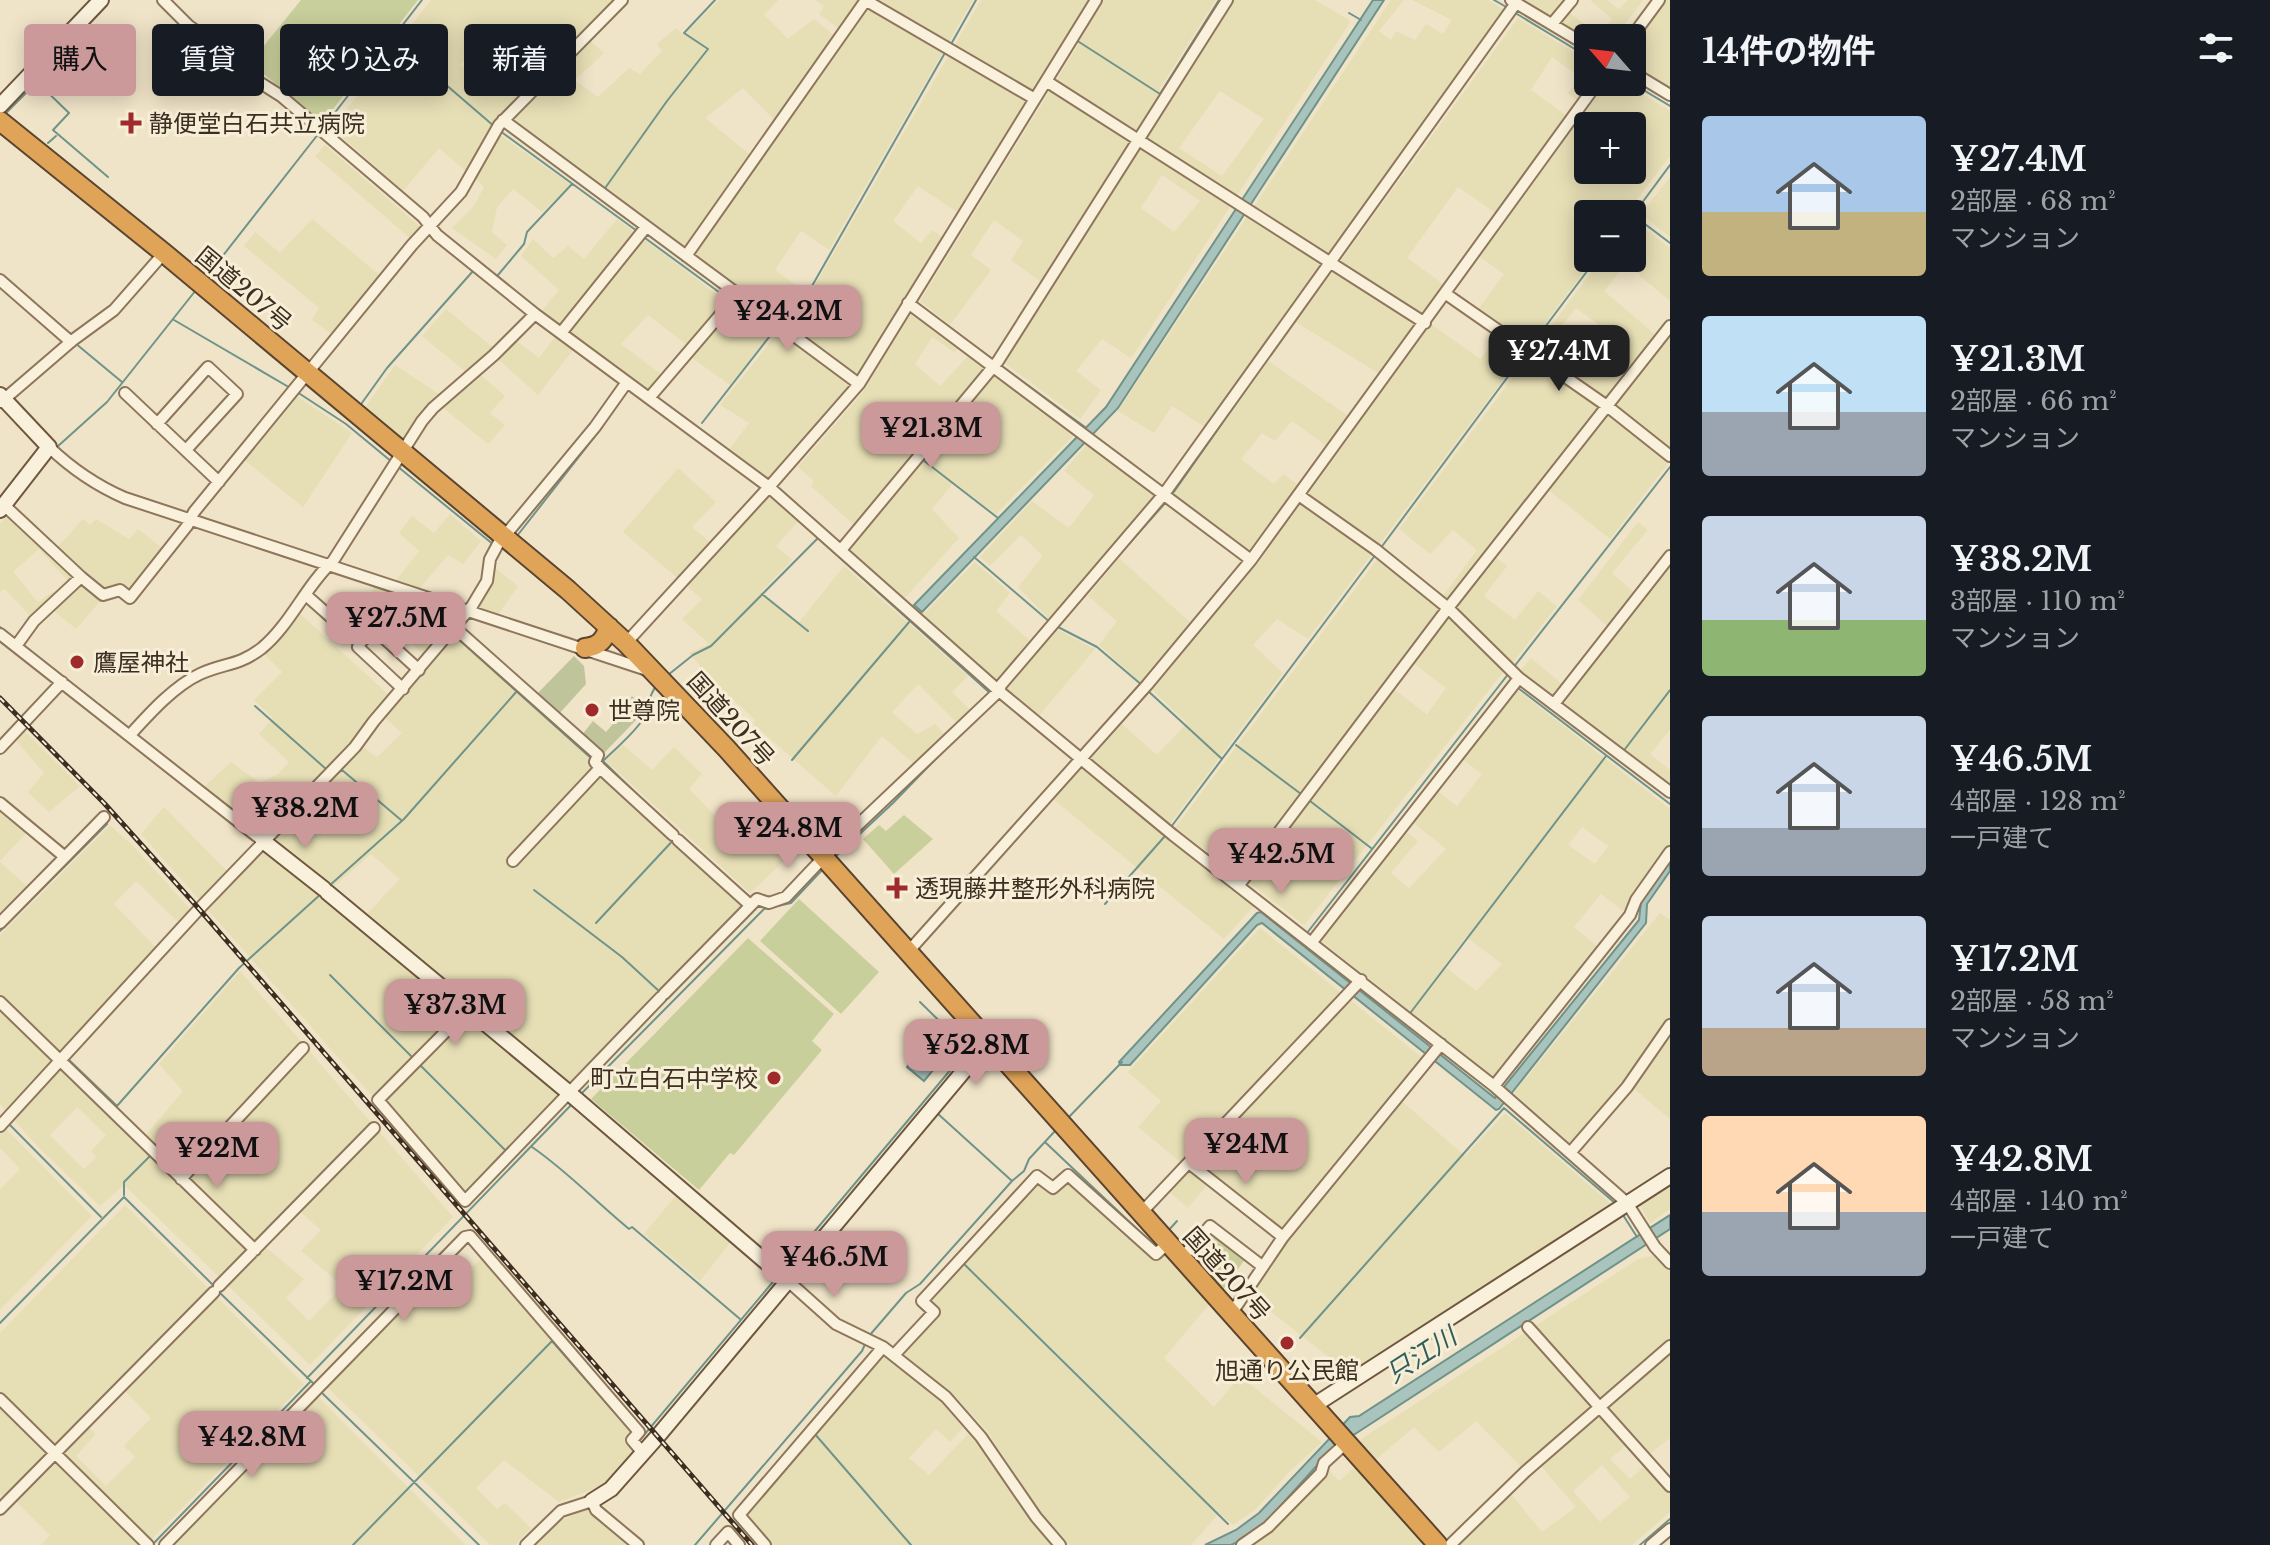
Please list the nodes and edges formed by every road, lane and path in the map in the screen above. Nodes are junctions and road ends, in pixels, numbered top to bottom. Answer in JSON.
{"nodes":[{"id":1,"x":101,"y":0,"type":"edge"},
{"id":2,"x":163,"y":0,"type":"edge"},
{"id":3,"x":622,"y":0,"type":"edge"},
{"id":4,"x":865,"y":0,"type":"edge"},
{"id":5,"x":1096,"y":0,"type":"edge"},
{"id":6,"x":1227,"y":0,"type":"edge"},
{"id":7,"x":1572,"y":0,"type":"edge"},
{"id":8,"x":1659,"y":0,"type":"edge"},
{"id":9,"x":1512,"y":6,"type":"edge"},
{"id":10,"x":1552,"y":24,"type":"junction"},
{"id":11,"x":1641,"y":24,"type":"edge"},
{"id":12,"x":1574,"y":37,"type":"edge"},
{"id":13,"x":1646,"y":80,"type":"edge"},
{"id":14,"x":1049,"y":83,"type":"junction"},
{"id":15,"x":1670,"y":95,"type":"edge"},
{"id":16,"x":1588,"y":96,"type":"edge"},
{"id":17,"x":1035,"y":99,"type":"junction"},
{"id":18,"x":1,"y":117,"type":"edge"},
{"id":19,"x":499,"y":125,"type":"junction"},
{"id":20,"x":1138,"y":140,"type":"junction"},
{"id":21,"x":430,"y":226,"type":"junction"},
{"id":22,"x":642,"y":232,"type":"junction"},
{"id":23,"x":164,"y":253,"type":"junction"},
{"id":24,"x":686,"y":256,"type":"junction"},
{"id":25,"x":1333,"y":265,"type":"junction"},
{"id":26,"x":0,"y":280,"type":"edge"},
{"id":27,"x":1446,"y":294,"type":"junction"},
{"id":28,"x":734,"y":299,"type":"junction"},
{"id":29,"x":911,"y":305,"type":"junction"},
{"id":30,"x":535,"y":314,"type":"junction"},
{"id":31,"x":1425,"y":323,"type":"junction"},
{"id":32,"x":1670,"y":326,"type":"edge"},
{"id":33,"x":561,"y":333,"type":"junction"},
{"id":34,"x":70,"y":342,"type":"junction"},
{"id":35,"x":996,"y":364,"type":"junction"},
{"id":36,"x":308,"y":374,"type":"junction"},
{"id":37,"x":627,"y":382,"type":"junction"},
{"id":38,"x":859,"y":384,"type":"junction"},
{"id":39,"x":125,"y":393,"type":"dead end"},
{"id":40,"x":649,"y":398,"type":"junction"},
{"id":41,"x":1,"y":399,"type":"edge"},
{"id":42,"x":1607,"y":406,"type":"junction"},
{"id":43,"x":157,"y":424,"type":"junction"},
{"id":44,"x":52,"y":450,"type":"junction"},
{"id":45,"x":186,"y":450,"type":"junction"},
{"id":46,"x":1670,"y":456,"type":"edge"},
{"id":47,"x":397,"y":460,"type":"junction"},
{"id":48,"x":219,"y":482,"type":"junction"},
{"id":49,"x":769,"y":487,"type":"junction"},
{"id":50,"x":1300,"y":496,"type":"junction"},
{"id":51,"x":1167,"y":497,"type":"junction"},
{"id":52,"x":4,"y":508,"type":"edge"},
{"id":53,"x":191,"y":520,"type":"junction"},
{"id":54,"x":504,"y":543,"type":"junction"},
{"id":55,"x":841,"y":550,"type":"junction"},
{"id":56,"x":1670,"y":556,"type":"edge"},
{"id":57,"x":1251,"y":560,"type":"junction"},
{"id":58,"x":329,"y":565,"type":"junction"},
{"id":59,"x":81,"y":577,"type":"junction"},
{"id":60,"x":307,"y":596,"type":"junction"},
{"id":61,"x":1448,"y":608,"type":"junction"},
{"id":62,"x":466,"y":610,"type":"junction"},
{"id":63,"x":454,"y":627,"type":"junction"},
{"id":64,"x":609,"y":627,"type":"junction"},
{"id":65,"x":0,"y":634,"type":"edge"},
{"id":66,"x":18,"y":643,"type":"junction"},
{"id":67,"x":360,"y":643,"type":"junction"},
{"id":68,"x":626,"y":643,"type":"junction"},
{"id":69,"x":585,"y":648,"type":"junction"},
{"id":70,"x":419,"y":670,"type":"junction"},
{"id":71,"x":660,"y":678,"type":"junction"},
{"id":72,"x":1514,"y":678,"type":"junction"},
{"id":73,"x":62,"y":682,"type":"junction"},
{"id":74,"x":403,"y":689,"type":"junction"},
{"id":75,"x":995,"y":694,"type":"junction"},
{"id":76,"x":1554,"y":704,"type":"junction"},
{"id":77,"x":132,"y":733,"type":"junction"},
{"id":78,"x":0,"y":748,"type":"edge"},
{"id":79,"x":1081,"y":758,"type":"junction"},
{"id":80,"x":600,"y":768,"type":"junction"},
{"id":81,"x":1670,"y":792,"type":"edge"},
{"id":82,"x":0,"y":803,"type":"edge"},
{"id":83,"x":104,"y":817,"type":"dead end"},
{"id":84,"x":266,"y":838,"type":"junction"},
{"id":85,"x":1670,"y":852,"type":"edge"},
{"id":86,"x":65,"y":857,"type":"junction"},
{"id":87,"x":513,"y":861,"type":"dead end"},
{"id":88,"x":826,"y":862,"type":"junction"},
{"id":89,"x":1239,"y":885,"type":"junction"},
{"id":90,"x":753,"y":902,"type":"junction"},
{"id":91,"x":0,"y":923,"type":"edge"},
{"id":92,"x":1307,"y":938,"type":"junction"},
{"id":93,"x":908,"y":952,"type":"junction"},
{"id":94,"x":1358,"y":982,"type":"junction"},
{"id":95,"x":0,"y":1002,"type":"edge"},
{"id":96,"x":467,"y":1010,"type":"junction"},
{"id":97,"x":1670,"y":1025,"type":"edge"},
{"id":98,"x":988,"y":1042,"type":"junction"},
{"id":99,"x":303,"y":1048,"type":"dead end"},
{"id":100,"x":1436,"y":1051,"type":"junction"},
{"id":101,"x":61,"y":1061,"type":"junction"},
{"id":102,"x":1501,"y":1092,"type":"junction"},
{"id":103,"x":573,"y":1097,"type":"junction"},
{"id":104,"x":3,"y":1122,"type":"edge"},
{"id":105,"x":374,"y":1128,"type":"dead end"},
{"id":106,"x":1570,"y":1153,"type":"junction"},
{"id":107,"x":1189,"y":1163,"type":"junction"},
{"id":108,"x":184,"y":1176,"type":"junction"},
{"id":109,"x":1670,"y":1176,"type":"edge"},
{"id":110,"x":1622,"y":1207,"type":"junction"},
{"id":111,"x":1141,"y":1213,"type":"junction"},
{"id":112,"x":1283,"y":1237,"type":"junction"},
{"id":113,"x":1164,"y":1240,"type":"junction"},
{"id":114,"x":255,"y":1250,"type":"junction"},
{"id":115,"x":1181,"y":1259,"type":"junction"},
{"id":116,"x":1670,"y":1263,"type":"edge"},
{"id":117,"x":1262,"y":1266,"type":"junction"},
{"id":118,"x":783,"y":1276,"type":"junction"},
{"id":119,"x":1231,"y":1314,"type":"junction"},
{"id":120,"x":1528,"y":1327,"type":"dead end"},
{"id":121,"x":1670,"y":1346,"type":"edge"},
{"id":122,"x":883,"y":1347,"type":"junction"},
{"id":123,"x":894,"y":1355,"type":"junction"},
{"id":124,"x":0,"y":1399,"type":"edge"},
{"id":125,"x":1313,"y":1406,"type":"junction"},
{"id":126,"x":1600,"y":1407,"type":"junction"},
{"id":127,"x":1346,"y":1443,"type":"junction"},
{"id":128,"x":643,"y":1453,"type":"junction"},
{"id":129,"x":55,"y":1454,"type":"junction"},
{"id":130,"x":1670,"y":1486,"type":"edge"},
{"id":131,"x":592,"y":1501,"type":"junction"},
{"id":132,"x":0,"y":1509,"type":"edge"},
{"id":133,"x":1670,"y":1529,"type":"edge"},
{"id":134,"x":147,"y":1545,"type":"edge"},
{"id":135,"x":165,"y":1545,"type":"edge"},
{"id":136,"x":526,"y":1545,"type":"edge"},
{"id":137,"x":638,"y":1545,"type":"edge"},
{"id":138,"x":716,"y":1545,"type":"edge"},
{"id":139,"x":739,"y":1545,"type":"edge"},
{"id":140,"x":765,"y":1545,"type":"edge"},
{"id":141,"x":1060,"y":1545,"type":"edge"},
{"id":142,"x":1242,"y":1545,"type":"edge"},
{"id":143,"x":1438,"y":1545,"type":"edge"},
{"id":144,"x":1450,"y":1545,"type":"edge"},
{"id":145,"x":1651,"y":1545,"type":"edge"}],
"edges":[{"from":1,"to":18,"type":"street"},
{"from":2,"to":21,"type":"street"},
{"from":3,"to":19,"type":"street"},
{"from":4,"to":17,"type":"street"},
{"from":4,"to":24,"type":"street"},
{"from":5,"to":14,"type":"street"},
{"from":6,"to":20,"type":"street"},
{"from":7,"to":10,"type":"street"},
{"from":8,"to":11,"type":"street"},
{"from":9,"to":10,"type":"street"},
{"from":9,"to":25,"type":"street"},
{"from":10,"to":12,"type":"street"},
{"from":13,"to":15,"type":"street"},
{"from":14,"to":17,"type":"street"},
{"from":14,"to":20,"type":"street"},
{"from":16,"to":27,"type":"street"},
{"from":17,"to":29,"type":"street"},
{"from":18,"to":23,"type":"highway","name":"国道207号"},
{"from":19,"to":21,"type":"street"},
{"from":19,"to":22,"type":"street"},
{"from":20,"to":25,"type":"street"},
{"from":20,"to":35,"type":"street"},
{"from":21,"to":30,"type":"street"},
{"from":21,"to":36,"type":"street"},
{"from":22,"to":24,"type":"street"},
{"from":22,"to":33,"type":"street"},
{"from":23,"to":34,"type":"street"},
{"from":23,"to":36,"type":"highway","name":"国道207号"},
{"from":24,"to":28,"type":"street"},
{"from":25,"to":31,"type":"street"},
{"from":25,"to":51,"type":"street"},
{"from":26,"to":34,"type":"street"},
{"from":27,"to":31,"type":"street"},
{"from":27,"to":42,"type":"street"},
{"from":28,"to":38,"type":"street"},
{"from":28,"to":40,"type":"street"},
{"from":29,"to":35,"type":"street"},
{"from":29,"to":38,"type":"street"},
{"from":30,"to":33,"type":"street"},
{"from":30,"to":47,"type":"street"},
{"from":31,"to":50,"type":"street"},
{"from":32,"to":42,"type":"street"},
{"from":33,"to":37,"type":"street"},
{"from":34,"to":41,"type":"street"},
{"from":35,"to":51,"type":"street"},
{"from":35,"to":55,"type":"street"},
{"from":36,"to":47,"type":"highway","name":"国道207号"},
{"from":36,"to":48,"type":"street"},
{"from":37,"to":40,"type":"street"},
{"from":37,"to":54,"type":"street"},
{"from":38,"to":49,"type":"street"},
{"from":39,"to":43,"type":"street"},
{"from":40,"to":49,"type":"street"},
{"from":41,"to":44,"type":"street"},
{"from":42,"to":46,"type":"street"},
{"from":42,"to":61,"type":"street"},
{"from":43,"to":45,"type":"street"},
{"from":43,"to":45,"type":"street"},
{"from":44,"to":52,"type":"street"},
{"from":44,"to":53,"type":"street"},
{"from":45,"to":48,"type":"street"},
{"from":47,"to":54,"type":"highway","name":"国道207号"},
{"from":47,"to":58,"type":"street"},
{"from":48,"to":53,"type":"street"},
{"from":49,"to":55,"type":"street"},
{"from":49,"to":68,"type":"street"},
{"from":50,"to":57,"type":"street"},
{"from":50,"to":61,"type":"street"},
{"from":51,"to":57,"type":"street"},
{"from":51,"to":75,"type":"street"},
{"from":52,"to":59,"type":"street"},
{"from":53,"to":58,"type":"street"},
{"from":53,"to":59,"type":"street"},
{"from":54,"to":62,"type":"street"},
{"from":54,"to":64,"type":"highway","name":"国道207号"},
{"from":55,"to":75,"type":"street"},
{"from":56,"to":76,"type":"street"},
{"from":57,"to":79,"type":"street"},
{"from":58,"to":60,"type":"street"},
{"from":58,"to":62,"type":"street"},
{"from":59,"to":66,"type":"street"},
{"from":60,"to":67,"type":"street"},
{"from":60,"to":77,"type":"street"},
{"from":61,"to":72,"type":"street"},
{"from":61,"to":89,"type":"street"},
{"from":62,"to":63,"type":"street"},
{"from":62,"to":69,"type":"street"},
{"from":63,"to":70,"type":"street"},
{"from":63,"to":80,"type":"street"},
{"from":64,"to":68,"type":"highway","name":"国道207号"},
{"from":64,"to":69,"type":"highway"},
{"from":65,"to":66,"type":"street"},
{"from":66,"to":73,"type":"street"},
{"from":67,"to":70,"type":"street"},
{"from":67,"to":74,"type":"street"},
{"from":68,"to":71,"type":"highway","name":"国道207号"},
{"from":69,"to":71,"type":"street"},
{"from":70,"to":74,"type":"street"},
{"from":71,"to":88,"type":"highway","name":"国道207号"},
{"from":72,"to":76,"type":"street"},
{"from":72,"to":92,"type":"street"},
{"from":73,"to":77,"type":"street"},
{"from":73,"to":78,"type":"street"},
{"from":74,"to":84,"type":"street"},
{"from":75,"to":79,"type":"street"},
{"from":75,"to":88,"type":"street"},
{"from":76,"to":81,"type":"street"},
{"from":77,"to":84,"type":"street"},
{"from":79,"to":89,"type":"street"},
{"from":79,"to":93,"type":"street"},
{"from":80,"to":87,"type":"street"},
{"from":80,"to":90,"type":"street"},
{"from":82,"to":86,"type":"street"},
{"from":83,"to":86,"type":"street"},
{"from":84,"to":96,"type":"street"},
{"from":84,"to":101,"type":"street"},
{"from":85,"to":102,"type":"street"},
{"from":86,"to":91,"type":"street"},
{"from":88,"to":90,"type":"street"},
{"from":88,"to":93,"type":"highway","name":"国道207号"},
{"from":89,"to":92,"type":"street"},
{"from":90,"to":103,"type":"street"},
{"from":92,"to":94,"type":"street"},
{"from":93,"to":98,"type":"highway","name":"国道207号"},
{"from":94,"to":100,"type":"street"},
{"from":94,"to":107,"type":"street"},
{"from":95,"to":101,"type":"street"},
{"from":96,"to":103,"type":"street"},
{"from":96,"to":103,"type":"street"},
{"from":97,"to":106,"type":"street"},
{"from":98,"to":111,"type":"highway","name":"国道207号"},
{"from":98,"to":118,"type":"street"},
{"from":99,"to":108,"type":"street"},
{"from":100,"to":102,"type":"street"},
{"from":100,"to":112,"type":"street"},
{"from":101,"to":104,"type":"street"},
{"from":101,"to":108,"type":"street"},
{"from":102,"to":106,"type":"street"},
{"from":103,"to":118,"type":"street"},
{"from":105,"to":114,"type":"street"},
{"from":106,"to":110,"type":"street"},
{"from":107,"to":111,"type":"street"},
{"from":107,"to":112,"type":"street"},
{"from":108,"to":114,"type":"street"},
{"from":109,"to":110,"type":"street"},
{"from":110,"to":116,"type":"street"},
{"from":110,"to":125,"type":"street"},
{"from":111,"to":113,"type":"highway","name":"国道207号"},
{"from":112,"to":117,"type":"street"},
{"from":113,"to":115,"type":"highway","name":"国道207号"},
{"from":113,"to":123,"type":"street"},
{"from":114,"to":129,"type":"street"},
{"from":115,"to":117,"type":"street"},
{"from":115,"to":119,"type":"highway","name":"国道207号"},
{"from":117,"to":119,"type":"street"},
{"from":118,"to":122,"type":"street"},
{"from":118,"to":128,"type":"street"},
{"from":119,"to":125,"type":"highway","name":"国道207号"},
{"from":120,"to":126,"type":"street"},
{"from":121,"to":126,"type":"street"},
{"from":122,"to":123,"type":"street"},
{"from":122,"to":140,"type":"street"},
{"from":123,"to":141,"type":"street"},
{"from":124,"to":129,"type":"street"},
{"from":125,"to":127,"type":"highway","name":"国道207号"},
{"from":126,"to":130,"type":"street"},
{"from":126,"to":144,"type":"street"},
{"from":127,"to":142,"type":"street"},
{"from":127,"to":143,"type":"highway","name":"国道207号"},
{"from":128,"to":131,"type":"street"},
{"from":128,"to":135,"type":"street"},
{"from":129,"to":132,"type":"street"},
{"from":129,"to":134,"type":"street"},
{"from":131,"to":136,"type":"street"},
{"from":131,"to":137,"type":"street"},
{"from":133,"to":145,"type":"street"},
{"from":138,"to":139,"type":"street"}]}
